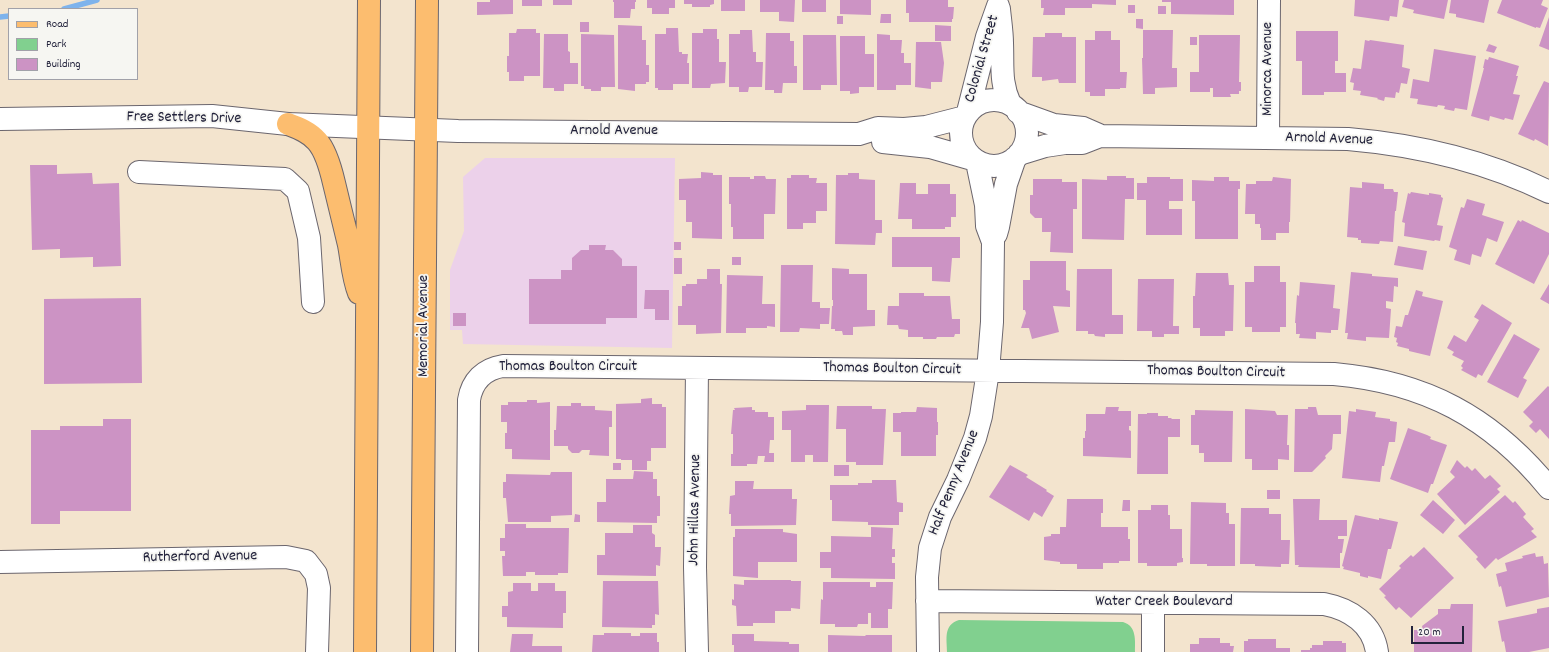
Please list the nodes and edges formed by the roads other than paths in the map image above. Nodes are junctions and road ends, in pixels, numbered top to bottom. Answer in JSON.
{"nodes":[{"id":1,"x":369,"y":0,"type":"edge"},
{"id":2,"x":427,"y":0,"type":"edge"},
{"id":3,"x":1269,"y":0,"type":"edge"},
{"id":4,"x":998,"y":3,"type":"edge"},
{"id":5,"x":1014,"y":108,"type":"junction"},
{"id":6,"x":967,"y":115,"type":"junction"},
{"id":7,"x":0,"y":119,"type":"edge"},
{"id":8,"x":288,"y":124,"type":"junction"},
{"id":9,"x":368,"y":128,"type":"junction"},
{"id":10,"x":426,"y":130,"type":"junction"},
{"id":11,"x":859,"y":134,"type":"junction"},
{"id":12,"x":1100,"y":136,"type":"junction"},
{"id":13,"x":1268,"y":137,"type":"junction"},
{"id":14,"x":1017,"y":156,"type":"junction"},
{"id":15,"x":975,"y":160,"type":"junction"},
{"id":16,"x":139,"y":172,"type":"dead end"},
{"id":17,"x":1549,"y":192,"type":"edge"},
{"id":18,"x":993,"y":242,"type":"junction"},
{"id":19,"x":313,"y":302,"type":"dead end"},
{"id":20,"x":367,"y":312,"type":"junction"},
{"id":21,"x":697,"y":368,"type":"junction"},
{"id":22,"x":988,"y":371,"type":"junction"},
{"id":23,"x":1546,"y":480,"type":"edge"},
{"id":24,"x":0,"y":562,"type":"edge"},
{"id":25,"x":927,"y":601,"type":"junction"},
{"id":26,"x":1153,"y":603,"type":"junction"},
{"id":27,"x":317,"y":652,"type":"edge"},
{"id":28,"x":365,"y":652,"type":"edge"},
{"id":29,"x":422,"y":652,"type":"edge"},
{"id":30,"x":467,"y":652,"type":"edge"},
{"id":31,"x":697,"y":652,"type":"edge"},
{"id":32,"x":928,"y":652,"type":"edge"},
{"id":33,"x":1153,"y":652,"type":"edge"},
{"id":34,"x":1377,"y":652,"type":"edge"}],
"edges":[{"from":1,"to":9,"type":"main road"},
{"from":2,"to":10,"type":"main road","name":"Memorial Avenue"},
{"from":3,"to":13,"type":"street","name":"Minorca Avenue"},
{"from":4,"to":5,"type":"street","name":"Colonial Street"},
{"from":4,"to":6,"type":"street","name":"Colonial Street"},
{"from":5,"to":6,"type":"street"},
{"from":5,"to":12,"type":"street","name":"Arnold Avenue"},
{"from":5,"to":14,"type":"street"},
{"from":6,"to":11,"type":"street","name":"Arnold Avenue"},
{"from":6,"to":15,"type":"street"},
{"from":7,"to":8,"type":"street","name":"Free Settlers Drive"},
{"from":8,"to":9,"type":"street","name":"Free Settlers Drive"},
{"from":8,"to":20,"type":"main road"},
{"from":9,"to":10,"type":"street","name":"Arnold Avenue"},
{"from":9,"to":20,"type":"main road"},
{"from":10,"to":11,"type":"street","name":"Arnold Avenue"},
{"from":10,"to":29,"type":"main road","name":"Memorial Avenue"},
{"from":11,"to":15,"type":"street","name":"Arnold Avenue"},
{"from":12,"to":13,"type":"street","name":"Arnold Avenue"},
{"from":12,"to":14,"type":"street","name":"Arnold Avenue"},
{"from":13,"to":17,"type":"street","name":"Arnold Avenue"},
{"from":14,"to":15,"type":"street"},
{"from":14,"to":18,"type":"street","name":"Half Penny Avenue"},
{"from":15,"to":18,"type":"street","name":"Half Penny Avenue"},
{"from":16,"to":19,"type":"street"},
{"from":18,"to":22,"type":"street","name":"Half Penny Avenue"},
{"from":20,"to":28,"type":"main road"},
{"from":21,"to":22,"type":"street","name":"Thomas Boulton Circuit"},
{"from":21,"to":30,"type":"street","name":"Thomas Boulton Circuit"},
{"from":21,"to":31,"type":"street","name":"John Hillas Avenue"},
{"from":22,"to":23,"type":"street","name":"Thomas Boulton Circuit"},
{"from":22,"to":25,"type":"street","name":"Half Penny Avenue"},
{"from":24,"to":27,"type":"street","name":"Rutherford Avenue"},
{"from":25,"to":26,"type":"street","name":"Water Creek Boulevard"},
{"from":25,"to":32,"type":"street","name":"Half Penny Avenue"},
{"from":26,"to":33,"type":"street"},
{"from":26,"to":34,"type":"street","name":"Water Creek Boulevard"}]}
